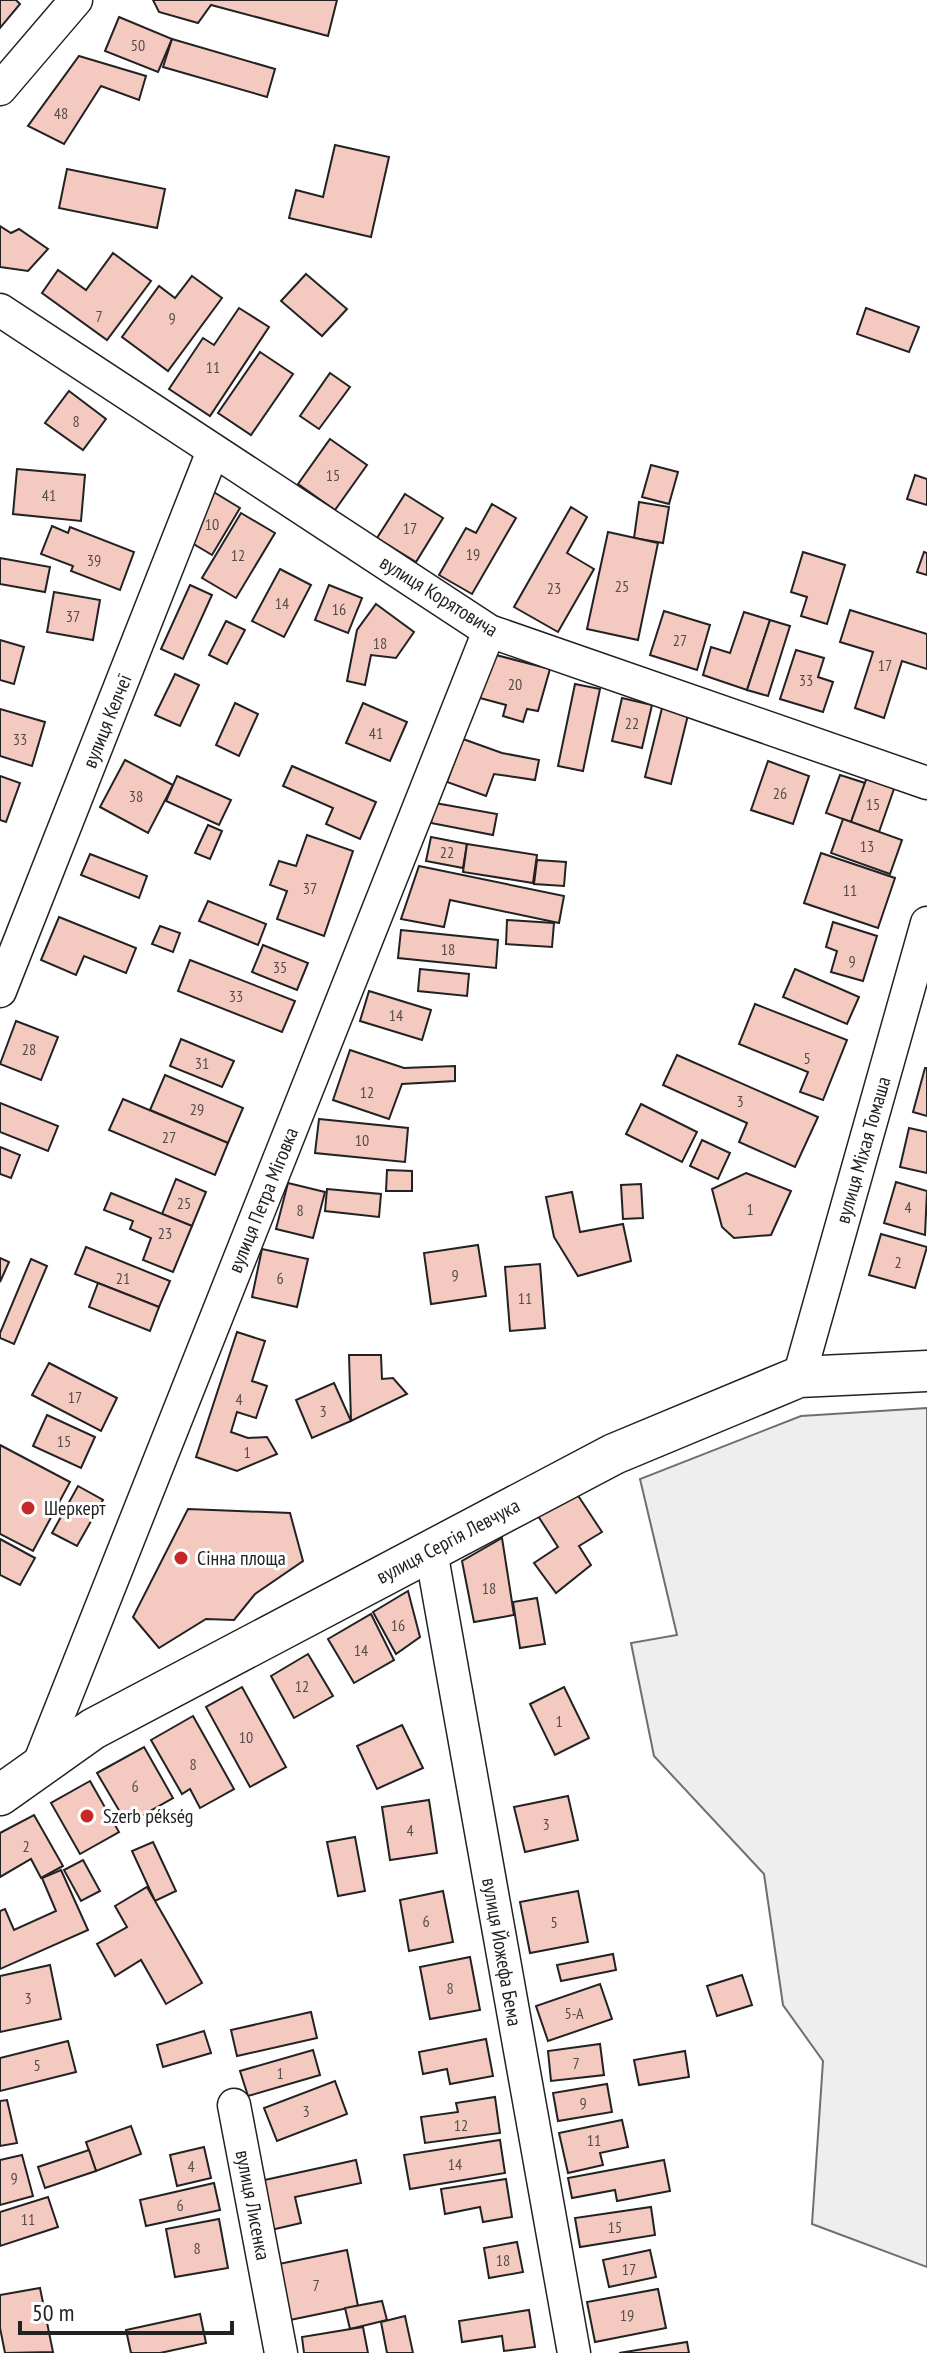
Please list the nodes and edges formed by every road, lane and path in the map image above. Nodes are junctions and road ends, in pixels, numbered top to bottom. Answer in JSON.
{"nodes":[{"id":1,"x":76,"y":0,"type":"edge"},
{"id":2,"x":0,"y":89,"type":"edge"},
{"id":3,"x":0,"y":310,"type":"edge"},
{"id":4,"x":213,"y":451,"type":"junction"},
{"id":5,"x":489,"y":631,"type":"junction"},
{"id":6,"x":927,"y":783,"type":"edge"},
{"id":7,"x":927,"y":923,"type":"edge"},
{"id":8,"x":0,"y":991,"type":"edge"},
{"id":9,"x":927,"y":1371,"type":"edge"},
{"id":10,"x":799,"y":1377,"type":"junction"},
{"id":11,"x":431,"y":1551,"type":"junction"},
{"id":12,"x":37,"y":1769,"type":"junction"},
{"id":13,"x":0,"y":1795,"type":"edge"},
{"id":14,"x":234,"y":2105,"type":"dead end"},
{"id":15,"x":281,"y":2353,"type":"edge"},
{"id":16,"x":574,"y":2353,"type":"edge"}],
"edges":[{"from":1,"to":2,"type":"street"},
{"from":3,"to":4,"type":"street","name":"вулиця Корятовича"},
{"from":4,"to":5,"type":"street","name":"вулиця Корятовича"},
{"from":4,"to":8,"type":"street","name":"вулиця Келчеї"},
{"from":5,"to":6,"type":"street","name":"вулиця Корятовича"},
{"from":5,"to":12,"type":"street","name":"вулиця Петра Міговка"},
{"from":7,"to":10,"type":"street","name":"вулиця Міхая Томаша"},
{"from":9,"to":10,"type":"main road","name":"вулиця Сергія Левчука"},
{"from":10,"to":11,"type":"main road","name":"вулиця Сергія Левчука"},
{"from":11,"to":12,"type":"main road","name":"вулиця Сергія Левчука"},
{"from":11,"to":16,"type":"street","name":"вулиця Йожефа Бема"},
{"from":12,"to":13,"type":"main road","name":"вулиця Сергія Левчука"},
{"from":14,"to":15,"type":"street","name":"вулиця Лисенка"}]}
